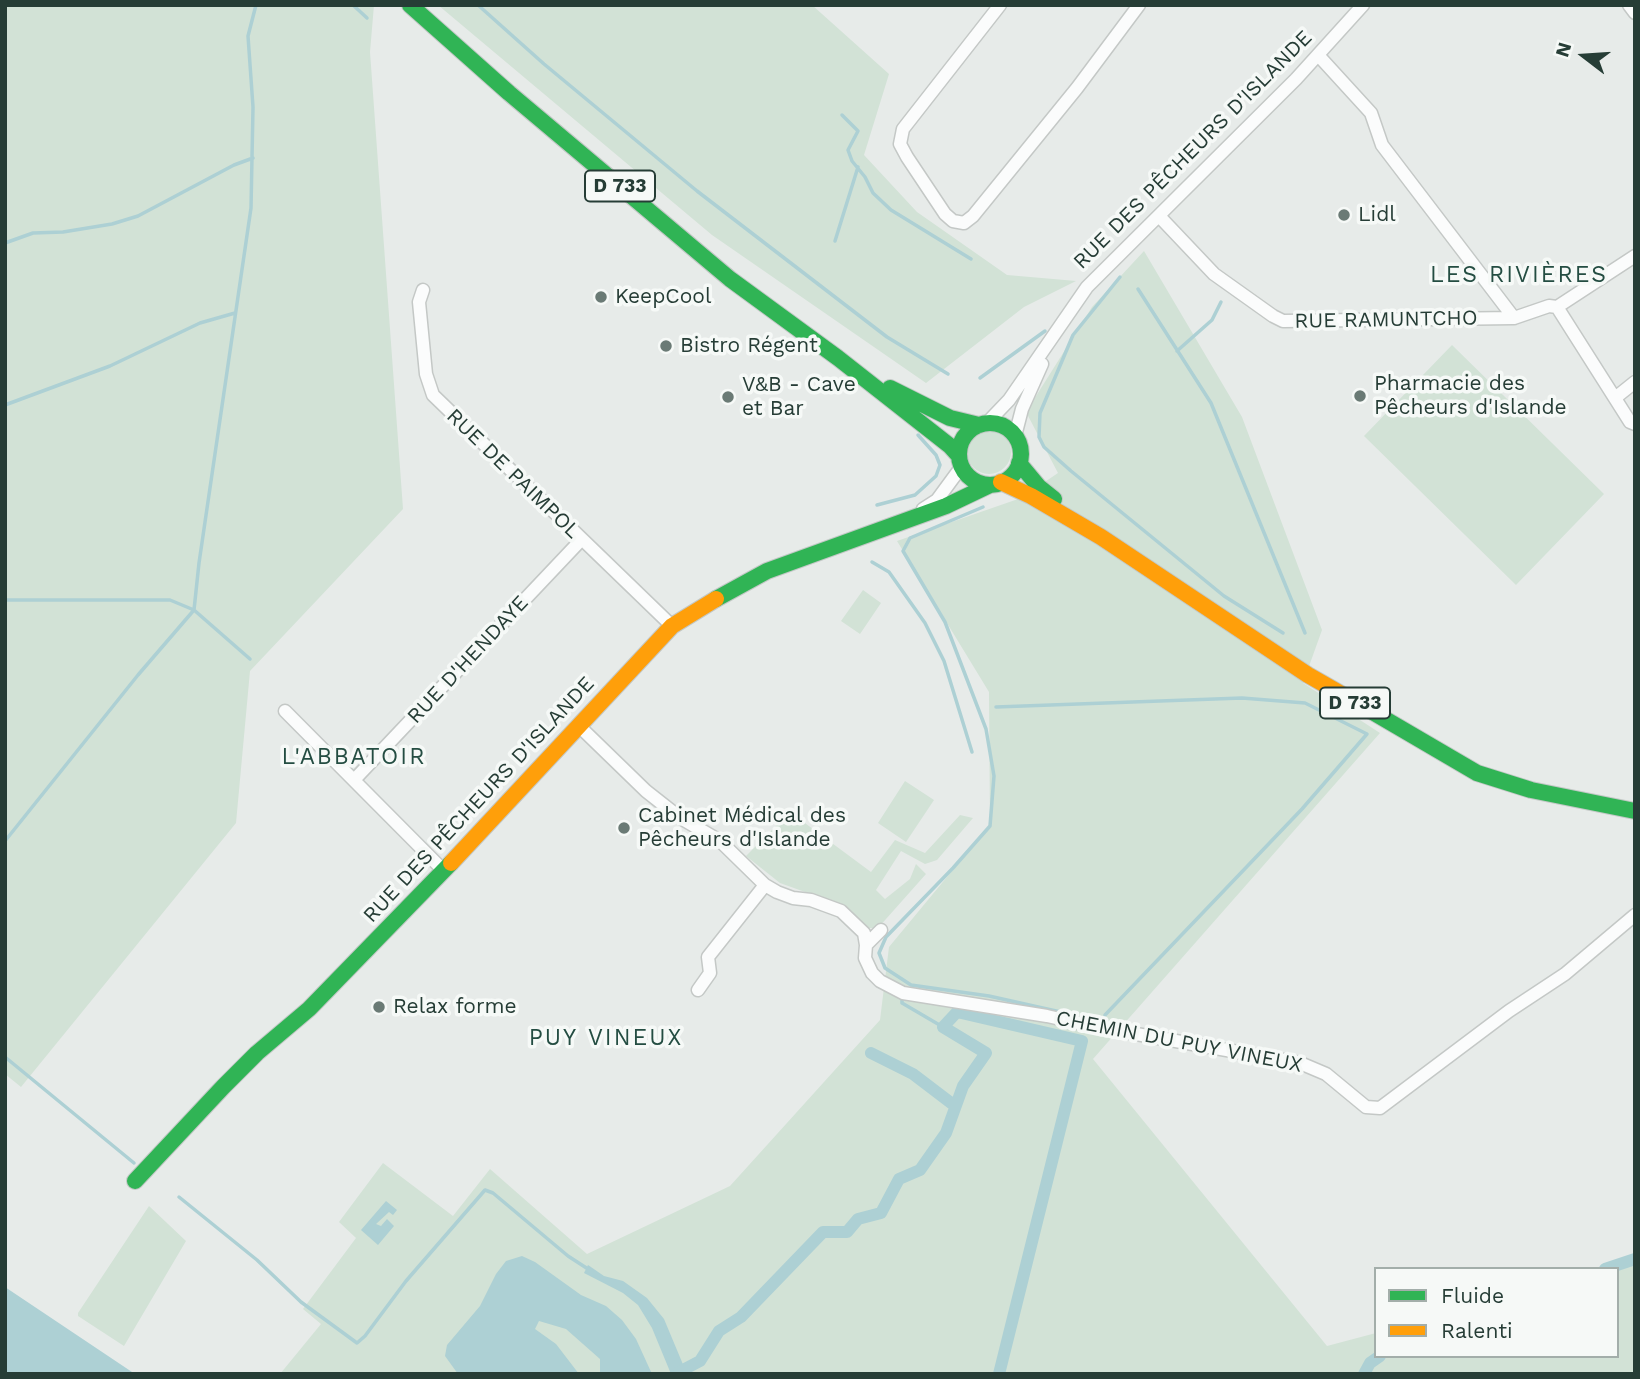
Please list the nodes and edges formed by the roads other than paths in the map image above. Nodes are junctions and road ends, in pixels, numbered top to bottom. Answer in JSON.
{"nodes":[{"id":1,"x":410,"y":5,"type":"edge"},
{"id":2,"x":1000,"y":5,"type":"edge"},
{"id":3,"x":1139,"y":5,"type":"edge"},
{"id":4,"x":1363,"y":5,"type":"edge"},
{"id":5,"x":1629,"y":5,"type":"edge"},
{"id":6,"x":1635,"y":13,"type":"edge"},
{"id":7,"x":1318,"y":55,"type":"junction"},
{"id":8,"x":1159,"y":216,"type":"junction"},
{"id":9,"x":1635,"y":256,"type":"edge"},
{"id":10,"x":423,"y":290,"type":"dead end"},
{"id":11,"x":1557,"y":307,"type":"junction"},
{"id":12,"x":1514,"y":318,"type":"junction"},
{"id":13,"x":1059,"y":329,"type":"junction"},
{"id":14,"x":838,"y":358,"type":"junction"},
{"id":15,"x":1635,"y":382,"type":"edge"},
{"id":16,"x":1615,"y":398,"type":"junction"},
{"id":17,"x":983,"y":424,"type":"junction"},
{"id":18,"x":1635,"y":424,"type":"edge"},
{"id":19,"x":1015,"y":436,"type":"junction"},
{"id":20,"x":960,"y":461,"type":"junction"},
{"id":21,"x":1019,"y":463,"type":"junction"},
{"id":22,"x":996,"y":483,"type":"junction"},
{"id":23,"x":905,"y":522,"type":"junction"},
{"id":24,"x":1101,"y":537,"type":"junction"},
{"id":25,"x":581,"y":540,"type":"junction"},
{"id":26,"x":672,"y":625,"type":"junction"},
{"id":27,"x":285,"y":711,"type":"dead end"},
{"id":28,"x":579,"y":726,"type":"junction"},
{"id":29,"x":355,"y":780,"type":"junction"},
{"id":30,"x":1635,"y":811,"type":"edge"},
{"id":31,"x":443,"y":870,"type":"junction"},
{"id":32,"x":765,"y":885,"type":"junction"},
{"id":33,"x":1635,"y":915,"type":"edge"},
{"id":34,"x":881,"y":930,"type":"dead end"},
{"id":35,"x":866,"y":945,"type":"junction"},
{"id":36,"x":698,"y":990,"type":"dead end"},
{"id":37,"x":135,"y":1181,"type":"dead end"}],
"edges":[{"from":1,"to":14,"type":"main road","number":"D 733"},
{"from":2,"to":3,"type":"street"},
{"from":4,"to":7,"type":"street","name":"RUE DES PÊCHEURS D'ISLANDE"},
{"from":5,"to":6,"type":"street"},
{"from":7,"to":8,"type":"street","name":"RUE DES PÊCHEURS D'ISLANDE"},
{"from":7,"to":12,"type":"street"},
{"from":8,"to":12,"type":"street","name":"RUE RAMUNTCHO"},
{"from":8,"to":13,"type":"street","name":"RUE DES PÊCHEURS D'ISLANDE"},
{"from":9,"to":11,"type":"street","name":"RUE RAMUNTCHO"},
{"from":10,"to":25,"type":"street","name":"RUE DE PAIMPOL"},
{"from":11,"to":12,"type":"street","name":"RUE RAMUNTCHO"},
{"from":11,"to":16,"type":"street"},
{"from":13,"to":17,"type":"street","name":"RUE DES PÊCHEURS D'ISLANDE"},
{"from":13,"to":19,"type":"street","name":"RUE DES PÊCHEURS D'ISLANDE"},
{"from":14,"to":17,"type":"main road","number":"D 733"},
{"from":14,"to":20,"type":"main road","number":"D 733"},
{"from":15,"to":16,"type":"street"},
{"from":16,"to":18,"type":"street"},
{"from":17,"to":19,"type":"main road"},
{"from":17,"to":20,"type":"main road"},
{"from":19,"to":21,"type":"main road"},
{"from":20,"to":22,"type":"main road"},
{"from":20,"to":23,"type":"street","name":"RUE DES PÊCHEURS D'ISLANDE"},
{"from":21,"to":22,"type":"main road"},
{"from":21,"to":24,"type":"main road","number":"D 733"},
{"from":22,"to":23,"type":"main road","name":"RUE DES PÊCHEURS D'ISLANDE"},
{"from":22,"to":24,"type":"main road","number":"D 733"},
{"from":23,"to":26,"type":"main road","name":"RUE DES PÊCHEURS D'ISLANDE"},
{"from":24,"to":30,"type":"main road","number":"D 733"},
{"from":25,"to":26,"type":"street","name":"RUE DE PAIMPOL"},
{"from":25,"to":29,"type":"street","name":"RUE D'HENDAYE"},
{"from":26,"to":28,"type":"main road","name":"RUE DES PÊCHEURS D'ISLANDE"},
{"from":27,"to":29,"type":"street"},
{"from":28,"to":31,"type":"main road","name":"RUE DES PÊCHEURS D'ISLANDE"},
{"from":28,"to":32,"type":"street"},
{"from":29,"to":31,"type":"street"},
{"from":31,"to":37,"type":"main road","name":"RUE DES PÊCHEURS D'ISLANDE"},
{"from":32,"to":35,"type":"street","name":"CHEMIN DU PUY VINEUX"},
{"from":32,"to":36,"type":"street"},
{"from":33,"to":35,"type":"street","name":"CHEMIN DU PUY VINEUX"},
{"from":34,"to":35,"type":"street"}]}
